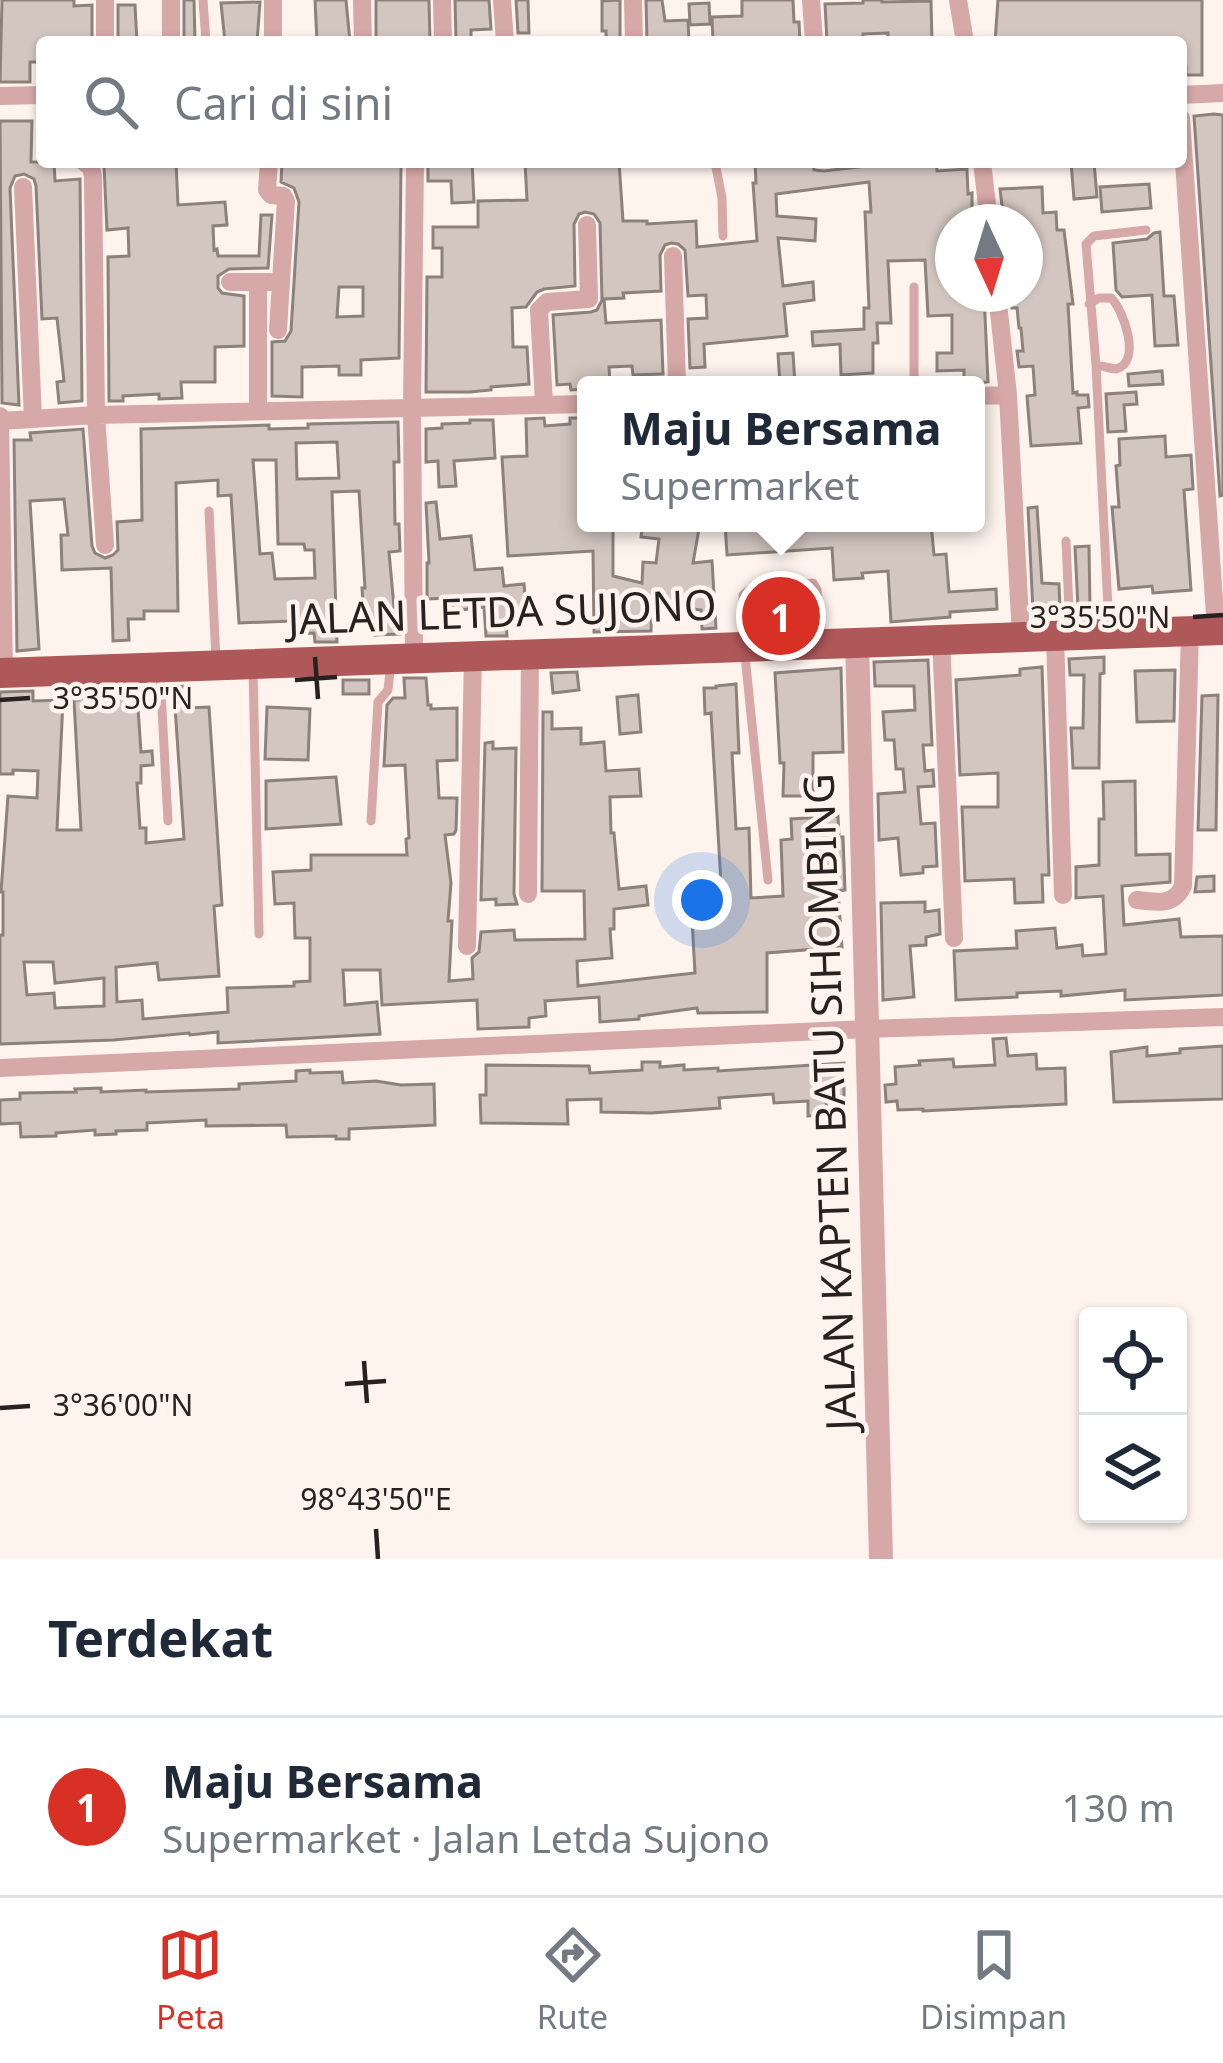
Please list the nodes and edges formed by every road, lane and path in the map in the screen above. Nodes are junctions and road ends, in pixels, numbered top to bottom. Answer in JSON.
{"nodes":[{"id":1,"x":105,"y":0,"type":"edge"},
{"id":2,"x":170,"y":0,"type":"edge"},
{"id":3,"x":203,"y":0,"type":"edge"},
{"id":4,"x":274,"y":0,"type":"edge"},
{"id":5,"x":362,"y":0,"type":"edge"},
{"id":6,"x":442,"y":0,"type":"edge"},
{"id":7,"x":502,"y":0,"type":"edge"},
{"id":8,"x":633,"y":0,"type":"edge"},
{"id":9,"x":811,"y":0,"type":"edge"},
{"id":10,"x":958,"y":0,"type":"edge"},
{"id":11,"x":104,"y":36,"type":"edge"},
{"id":12,"x":170,"y":36,"type":"edge"},
{"id":13,"x":206,"y":36,"type":"edge"},
{"id":14,"x":273,"y":36,"type":"edge"},
{"id":15,"x":363,"y":36,"type":"edge"},
{"id":16,"x":443,"y":36,"type":"edge"},
{"id":17,"x":505,"y":36,"type":"edge"},
{"id":18,"x":634,"y":36,"type":"edge"},
{"id":19,"x":814,"y":36,"type":"edge"},
{"id":20,"x":964,"y":36,"type":"edge"},
{"id":21,"x":1223,"y":92,"type":"edge"},
{"id":22,"x":1187,"y":94,"type":"edge"},
{"id":23,"x":36,"y":95,"type":"edge"},
{"id":24,"x":0,"y":96,"type":"edge"},
{"id":25,"x":91,"y":168,"type":"edge"},
{"id":26,"x":268,"y":168,"type":"edge"},
{"id":27,"x":415,"y":168,"type":"edge"},
{"id":28,"x":717,"y":168,"type":"edge"},
{"id":29,"x":983,"y":168,"type":"edge"},
{"id":30,"x":1184,"y":168,"type":"edge"},
{"id":31,"x":23,"y":187,"type":"dead end"},
{"id":32,"x":986,"y":204,"type":"edge"},
{"id":33,"x":587,"y":225,"type":"dead end"},
{"id":34,"x":1146,"y":230,"type":"dead end"},
{"id":35,"x":722,"y":236,"type":"dead end"},
{"id":36,"x":673,"y":256,"type":"dead end"},
{"id":37,"x":281,"y":281,"type":"junction"},
{"id":38,"x":230,"y":282,"type":"dead end"},
{"id":39,"x":259,"y":282,"type":"junction"},
{"id":40,"x":914,"y":287,"type":"dead end"},
{"id":41,"x":1089,"y":304,"type":"junction"},
{"id":42,"x":999,"y":312,"type":"edge"},
{"id":43,"x":278,"y":330,"type":"dead end"},
{"id":44,"x":1096,"y":365,"type":"junction"},
{"id":45,"x":676,"y":376,"type":"edge"},
{"id":46,"x":914,"y":376,"type":"edge"},
{"id":47,"x":985,"y":395,"type":"edge"},
{"id":48,"x":1008,"y":395,"type":"junction"},
{"id":49,"x":544,"y":404,"type":"junction"},
{"id":50,"x":577,"y":404,"type":"edge"},
{"id":51,"x":412,"y":406,"type":"junction"},
{"id":52,"x":258,"y":411,"type":"junction"},
{"id":53,"x":96,"y":415,"type":"junction"},
{"id":54,"x":33,"y":418,"type":"junction"},
{"id":55,"x":0,"y":419,"type":"edge"},
{"id":56,"x":209,"y":511,"type":"dead end"},
{"id":57,"x":1066,"y":541,"type":"dead end"},
{"id":58,"x":105,"y":545,"type":"dead end"},
{"id":59,"x":1210,"y":631,"type":"edge"},
{"id":60,"x":1110,"y":634,"type":"junction"},
{"id":61,"x":1063,"y":636,"type":"junction"},
{"id":62,"x":1021,"y":637,"type":"junction"},
{"id":63,"x":941,"y":639,"type":"junction"},
{"id":64,"x":856,"y":642,"type":"junction"},
{"id":65,"x":821,"y":644,"type":"junction"},
{"id":66,"x":743,"y":646,"type":"junction"},
{"id":67,"x":530,"y":653,"type":"junction"},
{"id":68,"x":473,"y":655,"type":"junction"},
{"id":69,"x":403,"y":657,"type":"junction"},
{"id":70,"x":253,"y":663,"type":"junction"},
{"id":71,"x":216,"y":665,"type":"junction"},
{"id":72,"x":159,"y":667,"type":"junction"},
{"id":73,"x":2,"y":673,"type":"edge"},
{"id":74,"x":168,"y":821,"type":"dead end"},
{"id":75,"x":371,"y":821,"type":"dead end"},
{"id":76,"x":768,"y":880,"type":"dead end"},
{"id":77,"x":528,"y":894,"type":"dead end"},
{"id":78,"x":1063,"y":895,"type":"dead end"},
{"id":79,"x":1137,"y":900,"type":"dead end"},
{"id":80,"x":259,"y":934,"type":"dead end"},
{"id":81,"x":954,"y":938,"type":"dead end"},
{"id":82,"x":467,"y":946,"type":"dead end"},
{"id":83,"x":1223,"y":1017,"type":"edge"},
{"id":84,"x":867,"y":1030,"type":"junction"},
{"id":85,"x":0,"y":1068,"type":"edge"},
{"id":86,"x":881,"y":1559,"type":"edge"}],
"edges":[{"from":1,"to":11,"type":"street"},
{"from":2,"to":12,"type":"street"},
{"from":3,"to":13,"type":"lane"},
{"from":4,"to":14,"type":"street"},
{"from":5,"to":15,"type":"street"},
{"from":6,"to":16,"type":"street"},
{"from":7,"to":17,"type":"street"},
{"from":8,"to":18,"type":"street"},
{"from":9,"to":19,"type":"street"},
{"from":10,"to":20,"type":"street"},
{"from":21,"to":22,"type":"street"},
{"from":23,"to":24,"type":"street"},
{"from":25,"to":53,"type":"street"},
{"from":26,"to":37,"type":"street"},
{"from":27,"to":51,"type":"street"},
{"from":28,"to":35,"type":"lane"},
{"from":29,"to":32,"type":"street"},
{"from":30,"to":59,"type":"street"},
{"from":31,"to":54,"type":"street"},
{"from":33,"to":49,"type":"street"},
{"from":34,"to":41,"type":"lane"},
{"from":36,"to":45,"type":"street"},
{"from":37,"to":39,"type":"street"},
{"from":37,"to":43,"type":"street"},
{"from":38,"to":39,"type":"street"},
{"from":39,"to":52,"type":"street"},
{"from":40,"to":46,"type":"lane"},
{"from":41,"to":44,"type":"lane"},
{"from":41,"to":44,"type":"lane"},
{"from":42,"to":48,"type":"street"},
{"from":44,"to":60,"type":"lane"},
{"from":47,"to":48,"type":"street"},
{"from":48,"to":62,"type":"street"},
{"from":49,"to":50,"type":"street"},
{"from":49,"to":51,"type":"street"},
{"from":51,"to":52,"type":"street"},
{"from":51,"to":69,"type":"street"},
{"from":52,"to":53,"type":"street"},
{"from":53,"to":54,"type":"street"},
{"from":53,"to":58,"type":"street"},
{"from":54,"to":55,"type":"street"},
{"from":55,"to":73,"type":"street"},
{"from":56,"to":71,"type":"lane"},
{"from":57,"to":61,"type":"lane"},
{"from":59,"to":60,"type":"highway","name":"JALAN LETDA SUJONO"},
{"from":59,"to":79,"type":"street"},
{"from":60,"to":61,"type":"highway","name":"JALAN LETDA SUJONO"},
{"from":61,"to":62,"type":"highway","name":"JALAN LETDA SUJONO"},
{"from":61,"to":78,"type":"street"},
{"from":62,"to":63,"type":"highway","name":"JALAN LETDA SUJONO"},
{"from":63,"to":64,"type":"highway","name":"JALAN LETDA SUJONO"},
{"from":63,"to":81,"type":"street"},
{"from":64,"to":65,"type":"highway","name":"JALAN LETDA SUJONO"},
{"from":64,"to":84,"type":"street","name":"JALAN KAPTEN BATU SIHOMBING"},
{"from":65,"to":66,"type":"highway","name":"JALAN LETDA SUJONO"},
{"from":65,"to":66,"type":"lane"},
{"from":66,"to":67,"type":"highway","name":"JALAN LETDA SUJONO"},
{"from":66,"to":76,"type":"lane"},
{"from":67,"to":68,"type":"highway","name":"JALAN LETDA SUJONO"},
{"from":67,"to":77,"type":"street"},
{"from":68,"to":69,"type":"highway","name":"JALAN LETDA SUJONO"},
{"from":68,"to":82,"type":"street"},
{"from":69,"to":70,"type":"highway","name":"JALAN LETDA SUJONO"},
{"from":69,"to":75,"type":"lane"},
{"from":70,"to":71,"type":"highway","name":"JALAN LETDA SUJONO"},
{"from":70,"to":80,"type":"lane"},
{"from":71,"to":72,"type":"highway","name":"JALAN LETDA SUJONO"},
{"from":72,"to":73,"type":"highway","name":"JALAN LETDA SUJONO"},
{"from":72,"to":74,"type":"lane"},
{"from":83,"to":84,"type":"street"},
{"from":84,"to":85,"type":"street"},
{"from":84,"to":86,"type":"street","name":"JALAN KAPTEN BATU SIHOMBING"}]}
